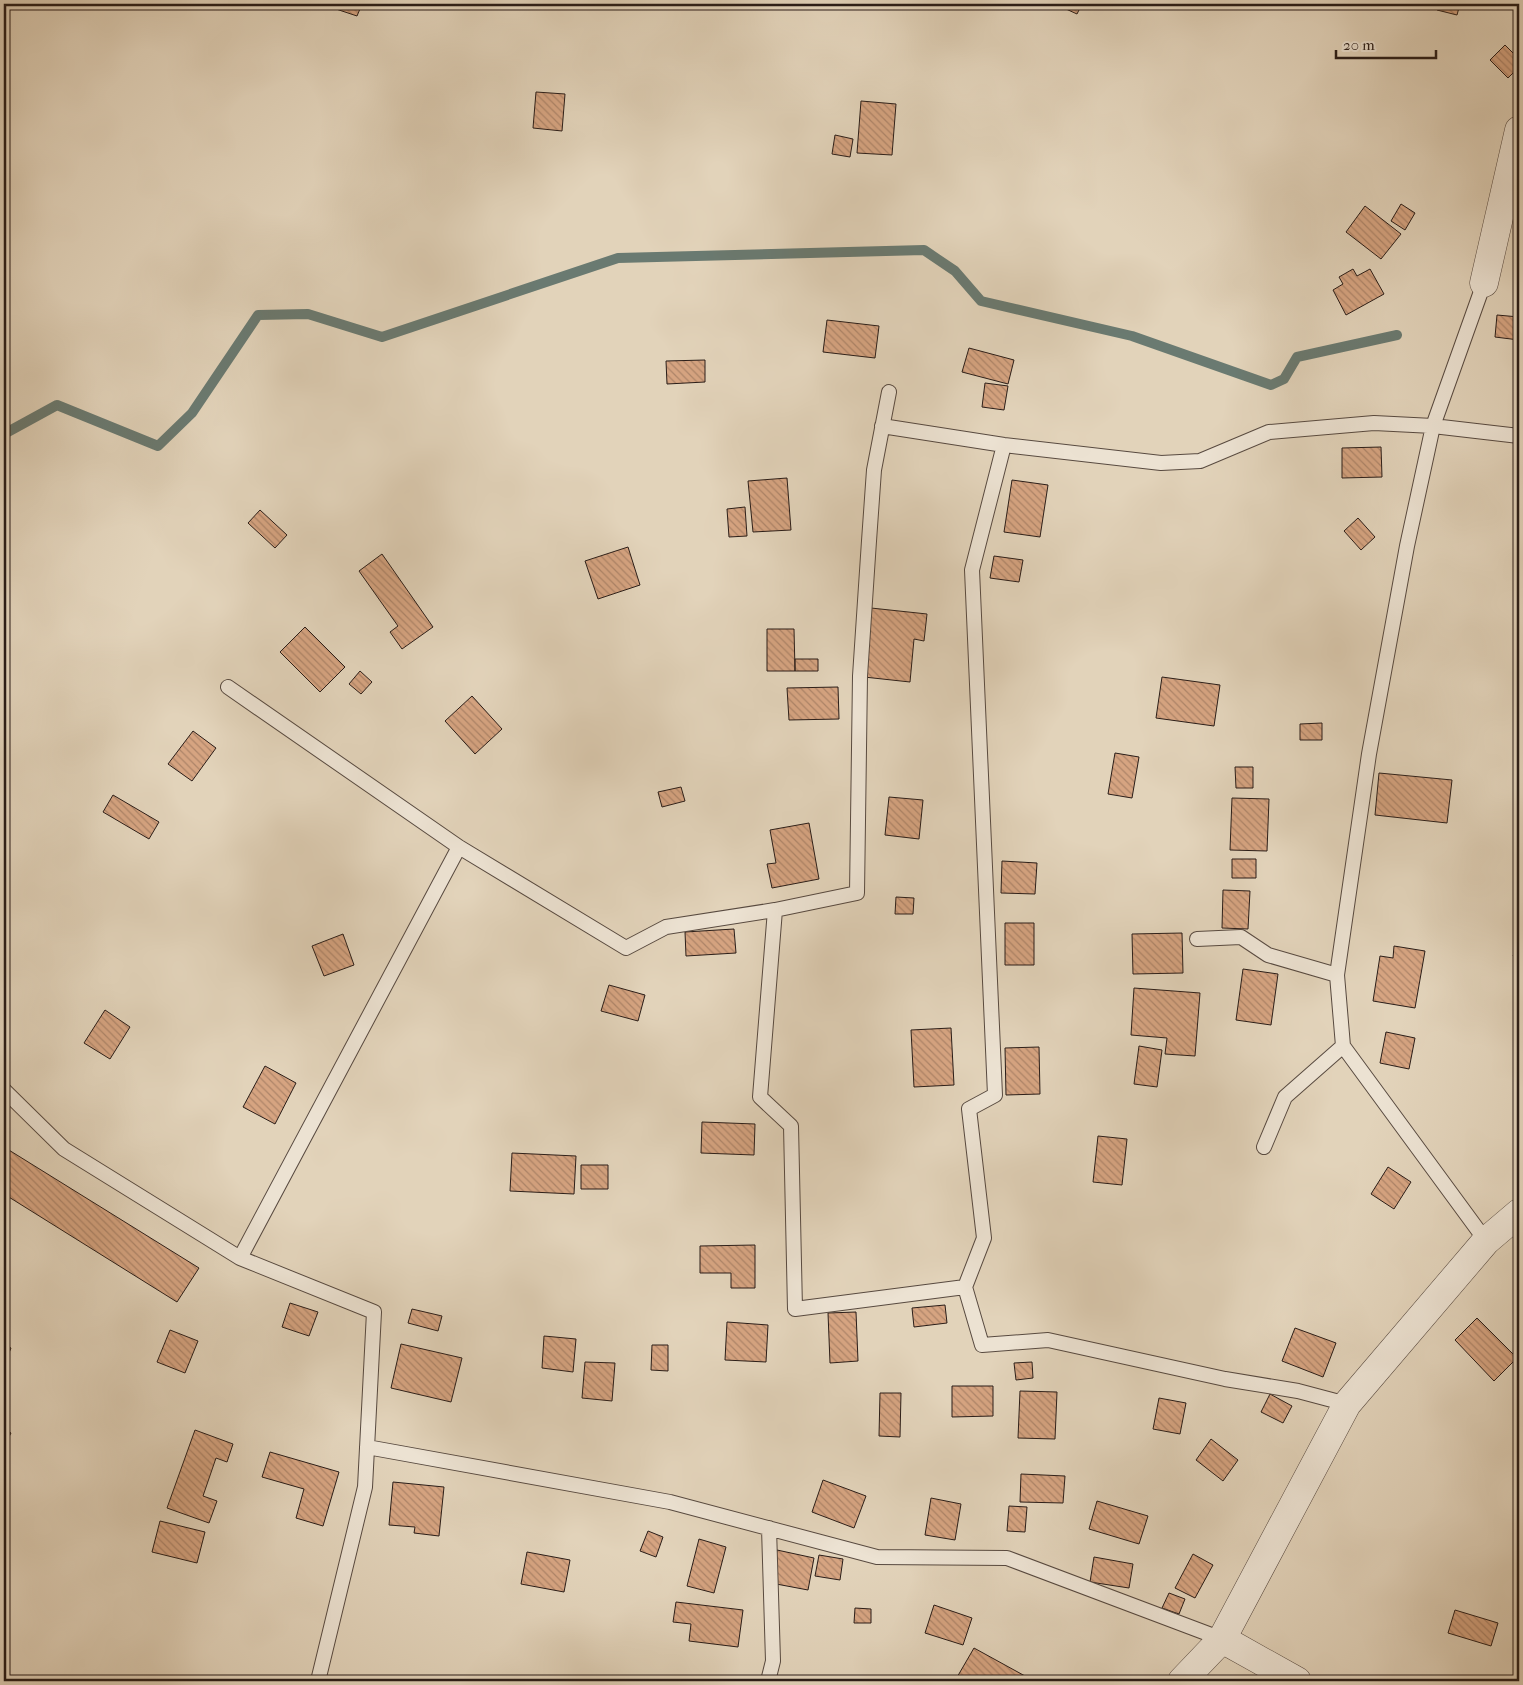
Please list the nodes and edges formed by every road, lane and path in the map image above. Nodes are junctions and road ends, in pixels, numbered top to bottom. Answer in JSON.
{"nodes":[{"id":1,"x":1519,"y":130,"type":"edge"},
{"id":2,"x":1484,"y":282,"type":"joint"},
{"id":3,"x":889,"y":392,"type":"dead end"},
{"id":4,"x":882,"y":426,"type":"junction"},
{"id":5,"x":1433,"y":426,"type":"junction"},
{"id":6,"x":1519,"y":436,"type":"edge"},
{"id":7,"x":1004,"y":445,"type":"junction"},
{"id":8,"x":228,"y":687,"type":"dead end"},
{"id":9,"x":459,"y":847,"type":"junction"},
{"id":10,"x":775,"y":910,"type":"junction"},
{"id":11,"x":1197,"y":939,"type":"dead end"},
{"id":12,"x":1337,"y":975,"type":"junction"},
{"id":13,"x":1343,"y":1046,"type":"junction"},
{"id":14,"x":4,"y":1090,"type":"edge"},
{"id":15,"x":1264,"y":1147,"type":"dead end"},
{"id":16,"x":1519,"y":1213,"type":"edge"},
{"id":17,"x":1486,"y":1241,"type":"junction"},
{"id":18,"x":240,"y":1258,"type":"junction"},
{"id":19,"x":965,"y":1287,"type":"junction"},
{"id":20,"x":1347,"y":1404,"type":"junction"},
{"id":21,"x":367,"y":1447,"type":"junction"},
{"id":22,"x":769,"y":1528,"type":"junction"},
{"id":23,"x":1222,"y":1639,"type":"junction"},
{"id":24,"x":318,"y":1681,"type":"edge"},
{"id":25,"x":768,"y":1681,"type":"edge"},
{"id":26,"x":1182,"y":1681,"type":"edge"},
{"id":27,"x":1297,"y":1681,"type":"edge"}],
"edges":[{"from":1,"to":2,"type":"street"},
{"from":2,"to":5,"type":"lane"},
{"from":3,"to":4,"type":"lane"},
{"from":4,"to":7,"type":"lane"},
{"from":4,"to":10,"type":"lane"},
{"from":5,"to":6,"type":"lane"},
{"from":5,"to":7,"type":"lane"},
{"from":5,"to":12,"type":"lane"},
{"from":7,"to":19,"type":"lane"},
{"from":8,"to":9,"type":"lane"},
{"from":9,"to":10,"type":"lane"},
{"from":9,"to":18,"type":"lane"},
{"from":10,"to":19,"type":"lane"},
{"from":11,"to":12,"type":"lane"},
{"from":12,"to":13,"type":"lane"},
{"from":13,"to":15,"type":"lane"},
{"from":13,"to":17,"type":"lane"},
{"from":14,"to":18,"type":"lane"},
{"from":16,"to":17,"type":"street"},
{"from":17,"to":20,"type":"street"},
{"from":18,"to":21,"type":"lane"},
{"from":19,"to":20,"type":"lane"},
{"from":20,"to":23,"type":"street"},
{"from":21,"to":22,"type":"lane"},
{"from":21,"to":24,"type":"lane"},
{"from":22,"to":23,"type":"lane"},
{"from":22,"to":25,"type":"lane"},
{"from":23,"to":26,"type":"street"},
{"from":23,"to":27,"type":"street"}]}
